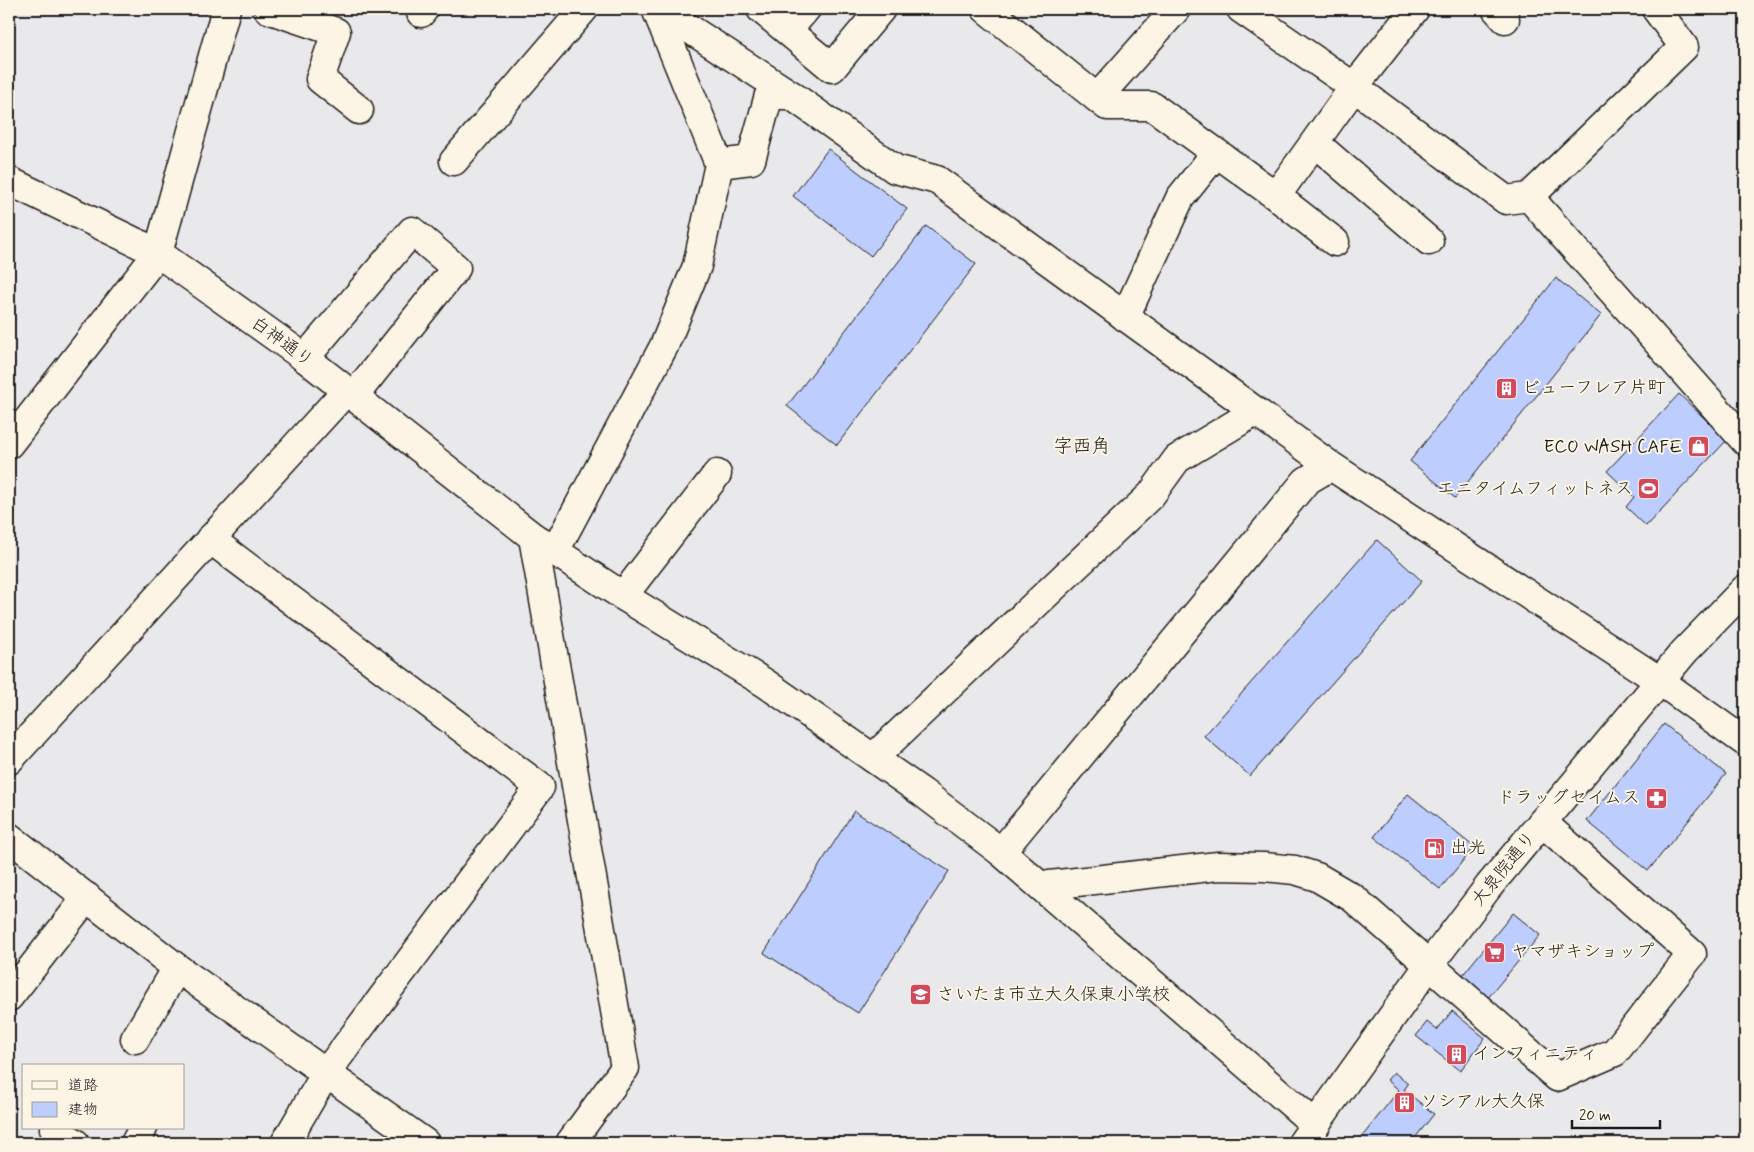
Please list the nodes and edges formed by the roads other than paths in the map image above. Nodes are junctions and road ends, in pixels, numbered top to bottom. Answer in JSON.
{"nodes":[{"id":1,"x":226,"y":9,"type":"edge"},
{"id":2,"x":268,"y":9,"type":"edge"},
{"id":3,"x":584,"y":9,"type":"edge"},
{"id":4,"x":658,"y":9,"type":"edge"},
{"id":5,"x":761,"y":9,"type":"edge"},
{"id":6,"x":806,"y":9,"type":"edge"},
{"id":7,"x":882,"y":9,"type":"edge"},
{"id":8,"x":986,"y":9,"type":"edge"},
{"id":9,"x":1176,"y":9,"type":"edge"},
{"id":10,"x":1241,"y":9,"type":"edge"},
{"id":11,"x":1415,"y":9,"type":"edge"},
{"id":12,"x":1656,"y":9,"type":"edge"},
{"id":13,"x":788,"y":30,"type":"junction"},
{"id":14,"x":1354,"y":87,"type":"junction"},
{"id":15,"x":791,"y":95,"type":"junction"},
{"id":16,"x":1097,"y":98,"type":"junction"},
{"id":17,"x":359,"y":110,"type":"dead end"},
{"id":18,"x":1315,"y":142,"type":"junction"},
{"id":19,"x":1216,"y":152,"type":"junction"},
{"id":20,"x":454,"y":161,"type":"dead end"},
{"id":21,"x":719,"y":164,"type":"junction"},
{"id":22,"x":9,"y":181,"type":"edge"},
{"id":23,"x":1276,"y":196,"type":"junction"},
{"id":24,"x":1529,"y":197,"type":"junction"},
{"id":25,"x":1429,"y":241,"type":"dead end"},
{"id":26,"x":1335,"y":242,"type":"dead end"},
{"id":27,"x":158,"y":253,"type":"junction"},
{"id":28,"x":1125,"y":317,"type":"junction"},
{"id":29,"x":305,"y":358,"type":"junction"},
{"id":30,"x":350,"y":393,"type":"junction"},
{"id":31,"x":1255,"y":412,"type":"junction"},
{"id":32,"x":1745,"y":441,"type":"edge"},
{"id":33,"x":9,"y":444,"type":"edge"},
{"id":34,"x":1331,"y":466,"type":"junction"},
{"id":35,"x":718,"y":474,"type":"dead end"},
{"id":36,"x":210,"y":539,"type":"junction"},
{"id":37,"x":544,"y":544,"type":"junction"},
{"id":38,"x":1745,"y":589,"type":"edge"},
{"id":39,"x":623,"y":596,"type":"junction"},
{"id":40,"x":1660,"y":681,"type":"junction"},
{"id":41,"x":1745,"y":742,"type":"edge"},
{"id":42,"x":873,"y":758,"type":"junction"},
{"id":43,"x":9,"y":760,"type":"edge"},
{"id":44,"x":1542,"y":822,"type":"junction"},
{"id":45,"x":9,"y":837,"type":"edge"},
{"id":46,"x":1001,"y":852,"type":"junction"},
{"id":47,"x":1040,"y":886,"type":"junction"},
{"id":48,"x":87,"y":897,"type":"junction"},
{"id":49,"x":1429,"y":965,"type":"junction"},
{"id":50,"x":177,"y":968,"type":"junction"},
{"id":51,"x":9,"y":997,"type":"edge"},
{"id":52,"x":135,"y":1039,"type":"dead end"},
{"id":53,"x":326,"y":1073,"type":"junction"},
{"id":54,"x":56,"y":1130,"type":"edge"},
{"id":55,"x":142,"y":1130,"type":"edge"},
{"id":56,"x":1309,"y":1134,"type":"edge"},
{"id":57,"x":75,"y":1143,"type":"edge"},
{"id":58,"x":135,"y":1143,"type":"edge"},
{"id":59,"x":285,"y":1143,"type":"edge"},
{"id":60,"x":425,"y":1143,"type":"edge"},
{"id":61,"x":570,"y":1143,"type":"edge"}],
"edges":[{"from":1,"to":27,"type":"street"},
{"from":2,"to":17,"type":"street"},
{"from":3,"to":20,"type":"street"},
{"from":4,"to":15,"type":"street"},
{"from":4,"to":21,"type":"street"},
{"from":5,"to":13,"type":"street"},
{"from":6,"to":13,"type":"street"},
{"from":7,"to":13,"type":"street"},
{"from":8,"to":16,"type":"street"},
{"from":9,"to":16,"type":"street"},
{"from":10,"to":14,"type":"street"},
{"from":11,"to":14,"type":"street"},
{"from":12,"to":24,"type":"street"},
{"from":14,"to":18,"type":"street"},
{"from":14,"to":24,"type":"street"},
{"from":15,"to":21,"type":"street"},
{"from":15,"to":28,"type":"street"},
{"from":16,"to":19,"type":"street"},
{"from":18,"to":23,"type":"street"},
{"from":18,"to":25,"type":"street"},
{"from":19,"to":23,"type":"street"},
{"from":19,"to":28,"type":"street"},
{"from":21,"to":37,"type":"street"},
{"from":22,"to":27,"type":"street","name":"白神通り"},
{"from":23,"to":26,"type":"street"},
{"from":24,"to":32,"type":"street"},
{"from":27,"to":29,"type":"street","name":"白神通り"},
{"from":27,"to":33,"type":"street"},
{"from":28,"to":31,"type":"street"},
{"from":29,"to":30,"type":"street","name":"白神通り"},
{"from":29,"to":30,"type":"street"},
{"from":30,"to":36,"type":"street"},
{"from":30,"to":37,"type":"street","name":"白神通り"},
{"from":31,"to":34,"type":"street"},
{"from":31,"to":42,"type":"street"},
{"from":34,"to":40,"type":"street"},
{"from":34,"to":46,"type":"street"},
{"from":35,"to":39,"type":"street"},
{"from":36,"to":43,"type":"street"},
{"from":36,"to":53,"type":"street"},
{"from":37,"to":39,"type":"street","name":"白神通り"},
{"from":37,"to":61,"type":"street"},
{"from":38,"to":40,"type":"street","name":"大泉院通り"},
{"from":39,"to":42,"type":"street","name":"白神通り"},
{"from":40,"to":41,"type":"street"},
{"from":40,"to":44,"type":"street","name":"大泉院通り"},
{"from":42,"to":46,"type":"street","name":"白神通り"},
{"from":44,"to":49,"type":"street","name":"大泉院通り"},
{"from":44,"to":49,"type":"street"},
{"from":45,"to":48,"type":"street"},
{"from":46,"to":47,"type":"street","name":"白神通り"},
{"from":47,"to":49,"type":"street"},
{"from":47,"to":56,"type":"street","name":"白神通り"},
{"from":48,"to":50,"type":"street"},
{"from":48,"to":51,"type":"street"},
{"from":49,"to":56,"type":"street","name":"大泉院通り"},
{"from":50,"to":52,"type":"street"},
{"from":50,"to":53,"type":"street"},
{"from":53,"to":59,"type":"street"},
{"from":53,"to":60,"type":"street"},
{"from":54,"to":57,"type":"street"},
{"from":55,"to":58,"type":"street"}]}
